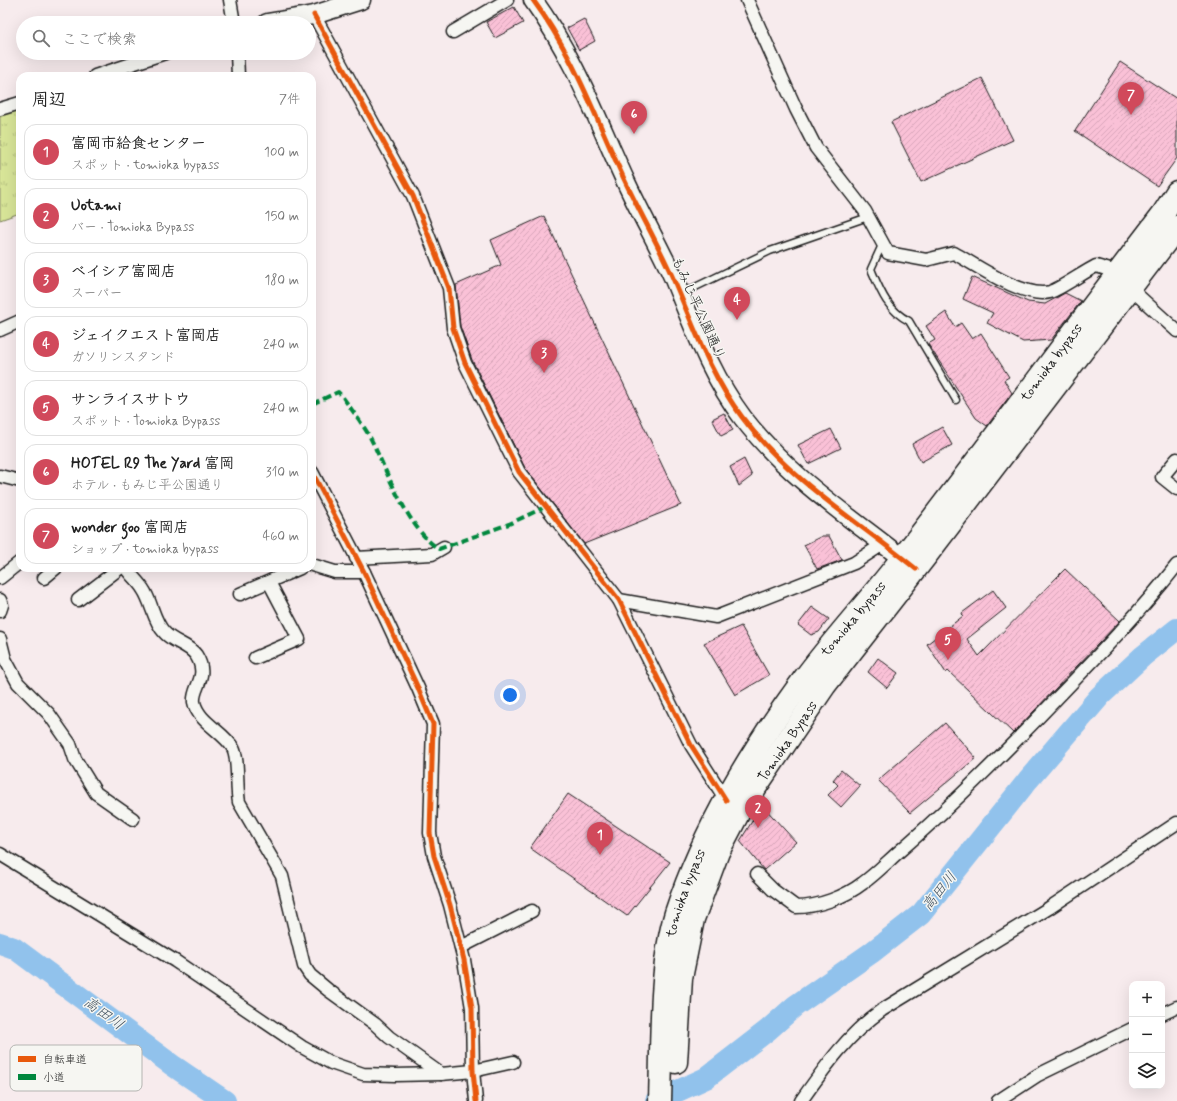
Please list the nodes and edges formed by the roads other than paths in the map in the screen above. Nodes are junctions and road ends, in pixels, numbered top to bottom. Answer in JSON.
{"nodes":[{"id":1,"x":230,"y":0,"type":"edge"},
{"id":2,"x":361,"y":0,"type":"edge"},
{"id":3,"x":508,"y":0,"type":"edge"},
{"id":4,"x":533,"y":0,"type":"edge"},
{"id":5,"x":747,"y":0,"type":"edge"},
{"id":6,"x":314,"y":14,"type":"joint"},
{"id":7,"x":233,"y":16,"type":"edge"},
{"id":8,"x":304,"y":16,"type":"edge"},
{"id":9,"x":316,"y":18,"type":"edge"},
{"id":10,"x":453,"y":32,"type":"dead end"},
{"id":11,"x":144,"y":60,"type":"edge"},
{"id":12,"x":237,"y":60,"type":"edge"},
{"id":13,"x":107,"y":72,"type":"edge"},
{"id":14,"x":238,"y":72,"type":"edge"},
{"id":15,"x":16,"y":103,"type":"edge"},
{"id":16,"x":0,"y":109,"type":"edge"},
{"id":17,"x":1177,"y":192,"type":"edge"},
{"id":18,"x":868,"y":217,"type":"junction"},
{"id":19,"x":1177,"y":227,"type":"edge"},
{"id":20,"x":882,"y":245,"type":"junction"},
{"id":21,"x":1123,"y":281,"type":"junction"},
{"id":22,"x":680,"y":294,"type":"junction"},
{"id":23,"x":16,"y":323,"type":"edge"},
{"id":24,"x":0,"y":330,"type":"edge"},
{"id":25,"x":1177,"y":331,"type":"edge"},
{"id":26,"x":956,"y":400,"type":"dead end"},
{"id":27,"x":1177,"y":459,"type":"edge"},
{"id":28,"x":0,"y":476,"type":"edge"},
{"id":29,"x":16,"y":479,"type":"edge"},
{"id":30,"x":316,"y":480,"type":"edge"},
{"id":31,"x":1177,"y":489,"type":"edge"},
{"id":32,"x":883,"y":544,"type":"junction"},
{"id":33,"x":444,"y":547,"type":"dead end"},
{"id":34,"x":356,"y":558,"type":"junction"},
{"id":35,"x":909,"y":564,"type":"junction"},
{"id":36,"x":1177,"y":564,"type":"edge"},
{"id":37,"x":16,"y":565,"type":"edge"},
{"id":38,"x":316,"y":566,"type":"edge"},
{"id":39,"x":51,"y":572,"type":"edge"},
{"id":40,"x":115,"y":572,"type":"edge"},
{"id":41,"x":129,"y":572,"type":"edge"},
{"id":42,"x":291,"y":572,"type":"edge"},
{"id":43,"x":364,"y":572,"type":"junction"},
{"id":44,"x":0,"y":578,"type":"edge"},
{"id":45,"x":44,"y":578,"type":"dead end"},
{"id":46,"x":269,"y":582,"type":"junction"},
{"id":47,"x":240,"y":594,"type":"dead end"},
{"id":48,"x":0,"y":600,"type":"edge"},
{"id":49,"x":78,"y":600,"type":"dead end"},
{"id":50,"x":619,"y":600,"type":"junction"},
{"id":51,"x":0,"y":612,"type":"edge"},
{"id":52,"x":0,"y":639,"type":"edge"},
{"id":53,"x":255,"y":658,"type":"dead end"},
{"id":54,"x":726,"y":800,"type":"junction"},
{"id":55,"x":134,"y":819,"type":"dead end"},
{"id":56,"x":1177,"y":823,"type":"edge"},
{"id":57,"x":0,"y":854,"type":"edge"},
{"id":58,"x":757,"y":874,"type":"dead end"},
{"id":59,"x":532,"y":911,"type":"dead end"},
{"id":60,"x":461,"y":947,"type":"junction"},
{"id":61,"x":673,"y":976,"type":"junction"},
{"id":62,"x":1177,"y":1007,"type":"edge"},
{"id":63,"x":1165,"y":1013,"type":"edge"},
{"id":64,"x":1129,"y":1030,"type":"edge"},
{"id":65,"x":513,"y":1062,"type":"dead end"},
{"id":66,"x":441,"y":1074,"type":"junction"},
{"id":67,"x":474,"y":1076,"type":"junction"},
{"id":68,"x":476,"y":1101,"type":"edge"},
{"id":69,"x":660,"y":1101,"type":"edge"},
{"id":70,"x":674,"y":1101,"type":"edge"},
{"id":71,"x":801,"y":1101,"type":"edge"},
{"id":72,"x":998,"y":1101,"type":"edge"}],
"edges":[{"from":1,"to":7,"type":"street"},
{"from":2,"to":6,"type":"street"},
{"from":3,"to":10,"type":"street"},
{"from":4,"to":22,"type":"street","name":"もみじ平公園通り"},
{"from":5,"to":18,"type":"street"},
{"from":6,"to":8,"type":"street"},
{"from":9,"to":50,"type":"street"},
{"from":11,"to":13,"type":"street"},
{"from":12,"to":14,"type":"street"},
{"from":15,"to":16,"type":"street"},
{"from":17,"to":21,"type":"highway","name":"tomioka bypass"},
{"from":18,"to":20,"type":"street"},
{"from":18,"to":22,"type":"lane"},
{"from":19,"to":21,"type":"highway","name":"tomioka bypass"},
{"from":20,"to":21,"type":"street"},
{"from":20,"to":26,"type":"lane"},
{"from":21,"to":25,"type":"street"},
{"from":21,"to":35,"type":"highway","name":"tomioka bypass"},
{"from":22,"to":32,"type":"street","name":"もみじ平公園通り"},
{"from":23,"to":24,"type":"street"},
{"from":27,"to":31,"type":"street"},
{"from":28,"to":29,"type":"street"},
{"from":30,"to":34,"type":"street"},
{"from":32,"to":35,"type":"street","name":"もみじ平公園通り"},
{"from":32,"to":50,"type":"street"},
{"from":33,"to":34,"type":"street"},
{"from":34,"to":43,"type":"street"},
{"from":35,"to":54,"type":"highway","name":"tomioka bypass"},
{"from":35,"to":61,"type":"highway","name":"Tomioka Bypass"},
{"from":36,"to":58,"type":"street"},
{"from":37,"to":44,"type":"street"},
{"from":38,"to":43,"type":"street"},
{"from":39,"to":45,"type":"street"},
{"from":40,"to":49,"type":"street"},
{"from":41,"to":66,"type":"street"},
{"from":42,"to":46,"type":"street"},
{"from":43,"to":60,"type":"street"},
{"from":46,"to":47,"type":"street"},
{"from":46,"to":53,"type":"street"},
{"from":48,"to":51,"type":"street"},
{"from":50,"to":54,"type":"street"},
{"from":52,"to":55,"type":"street"},
{"from":54,"to":61,"type":"highway","name":"tomioka bypass"},
{"from":56,"to":71,"type":"street"},
{"from":57,"to":66,"type":"street"},
{"from":59,"to":60,"type":"street"},
{"from":60,"to":67,"type":"street"},
{"from":61,"to":69,"type":"highway","name":"tomioka bypass"},
{"from":61,"to":70,"type":"highway","name":"tomioka bypass"},
{"from":62,"to":63,"type":"street"},
{"from":64,"to":72,"type":"street"},
{"from":65,"to":67,"type":"street"},
{"from":66,"to":67,"type":"street"},
{"from":67,"to":68,"type":"street"}]}
